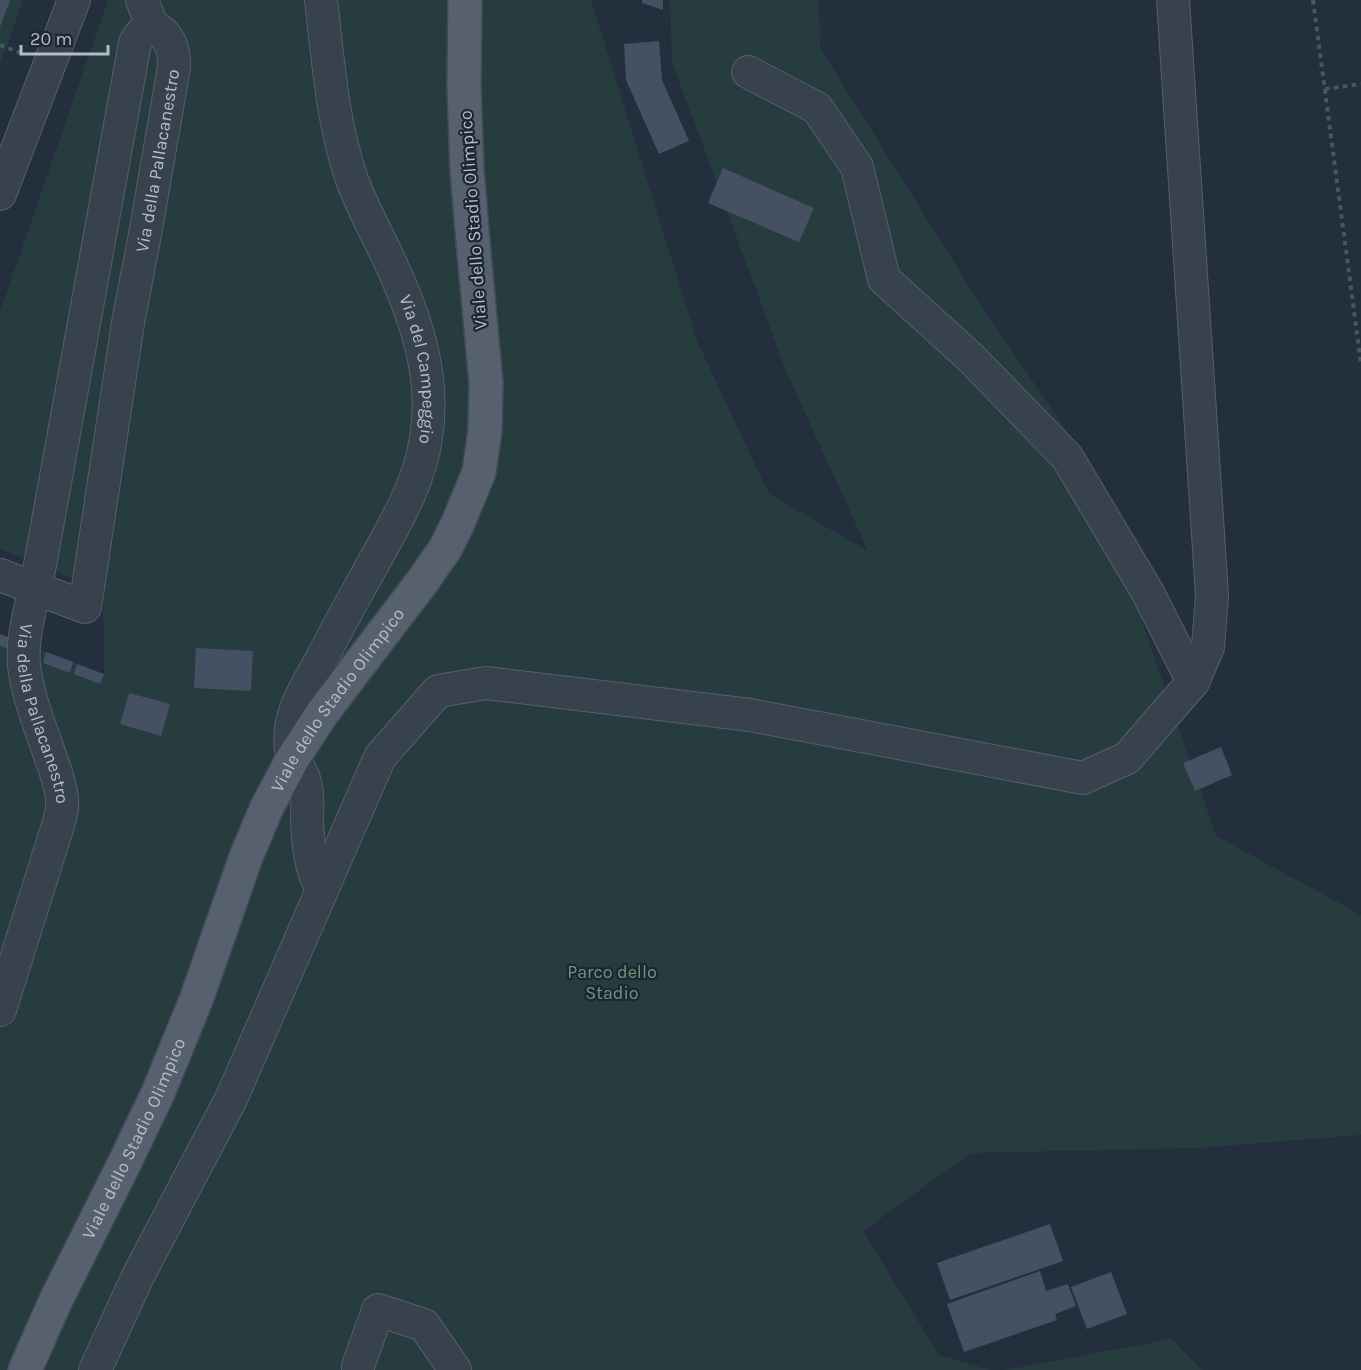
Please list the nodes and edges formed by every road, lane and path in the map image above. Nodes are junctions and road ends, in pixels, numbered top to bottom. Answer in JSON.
{"nodes":[{"id":1,"x":74,"y":0,"type":"edge"},
{"id":2,"x":321,"y":0,"type":"edge"},
{"id":3,"x":465,"y":0,"type":"edge"},
{"id":4,"x":1173,"y":0,"type":"edge"},
{"id":5,"x":1313,"y":0,"type":"edge"},
{"id":6,"x":147,"y":14,"type":"edge"},
{"id":7,"x":0,"y":45,"type":"edge"},
{"id":8,"x":7,"y":47,"type":"dead end"},
{"id":9,"x":748,"y":72,"type":"dead end"},
{"id":10,"x":1361,"y":84,"type":"edge"},
{"id":11,"x":1325,"y":89,"type":"junction"},
{"id":12,"x":0,"y":194,"type":"edge"},
{"id":13,"x":87,"y":301,"type":"junction"},
{"id":14,"x":128,"y":323,"type":"junction"},
{"id":15,"x":1361,"y":364,"type":"edge"},
{"id":16,"x":0,"y":575,"type":"edge"},
{"id":17,"x":36,"y":587,"type":"junction"},
{"id":18,"x":1193,"y":682,"type":"junction"},
{"id":19,"x":293,"y":758,"type":"junction"},
{"id":20,"x":322,"y":890,"type":"junction"},
{"id":21,"x":0,"y":1010,"type":"edge"},
{"id":22,"x":25,"y":1370,"type":"edge"},
{"id":23,"x":95,"y":1370,"type":"edge"},
{"id":24,"x":358,"y":1370,"type":"edge"},
{"id":25,"x":455,"y":1370,"type":"edge"}],
"edges":[{"from":1,"to":12,"type":"street"},
{"from":2,"to":19,"type":"street","name":"Via del Campeggio"},
{"from":3,"to":19,"type":"main road","name":"Viale dello Stadio Olimpico"},
{"from":4,"to":18,"type":"street"},
{"from":5,"to":11,"type":"path"},
{"from":6,"to":13,"type":"street","name":"Via della Pallacanestro"},
{"from":6,"to":14,"type":"street","name":"Via della Pallacanestro"},
{"from":7,"to":8,"type":"path"},
{"from":9,"to":18,"type":"street"},
{"from":10,"to":11,"type":"path"},
{"from":11,"to":15,"type":"path"},
{"from":13,"to":14,"type":"street"},
{"from":13,"to":17,"type":"street","name":"Via della Pallacanestro"},
{"from":14,"to":17,"type":"street","name":"Via della Pallacanestro"},
{"from":16,"to":17,"type":"street","name":"Via della Pallacanestro"},
{"from":17,"to":21,"type":"street","name":"Via della Pallacanestro"},
{"from":18,"to":20,"type":"street"},
{"from":19,"to":20,"type":"street"},
{"from":19,"to":22,"type":"main road","name":"Viale dello Stadio Olimpico"},
{"from":20,"to":23,"type":"street"},
{"from":24,"to":25,"type":"street"}]}
